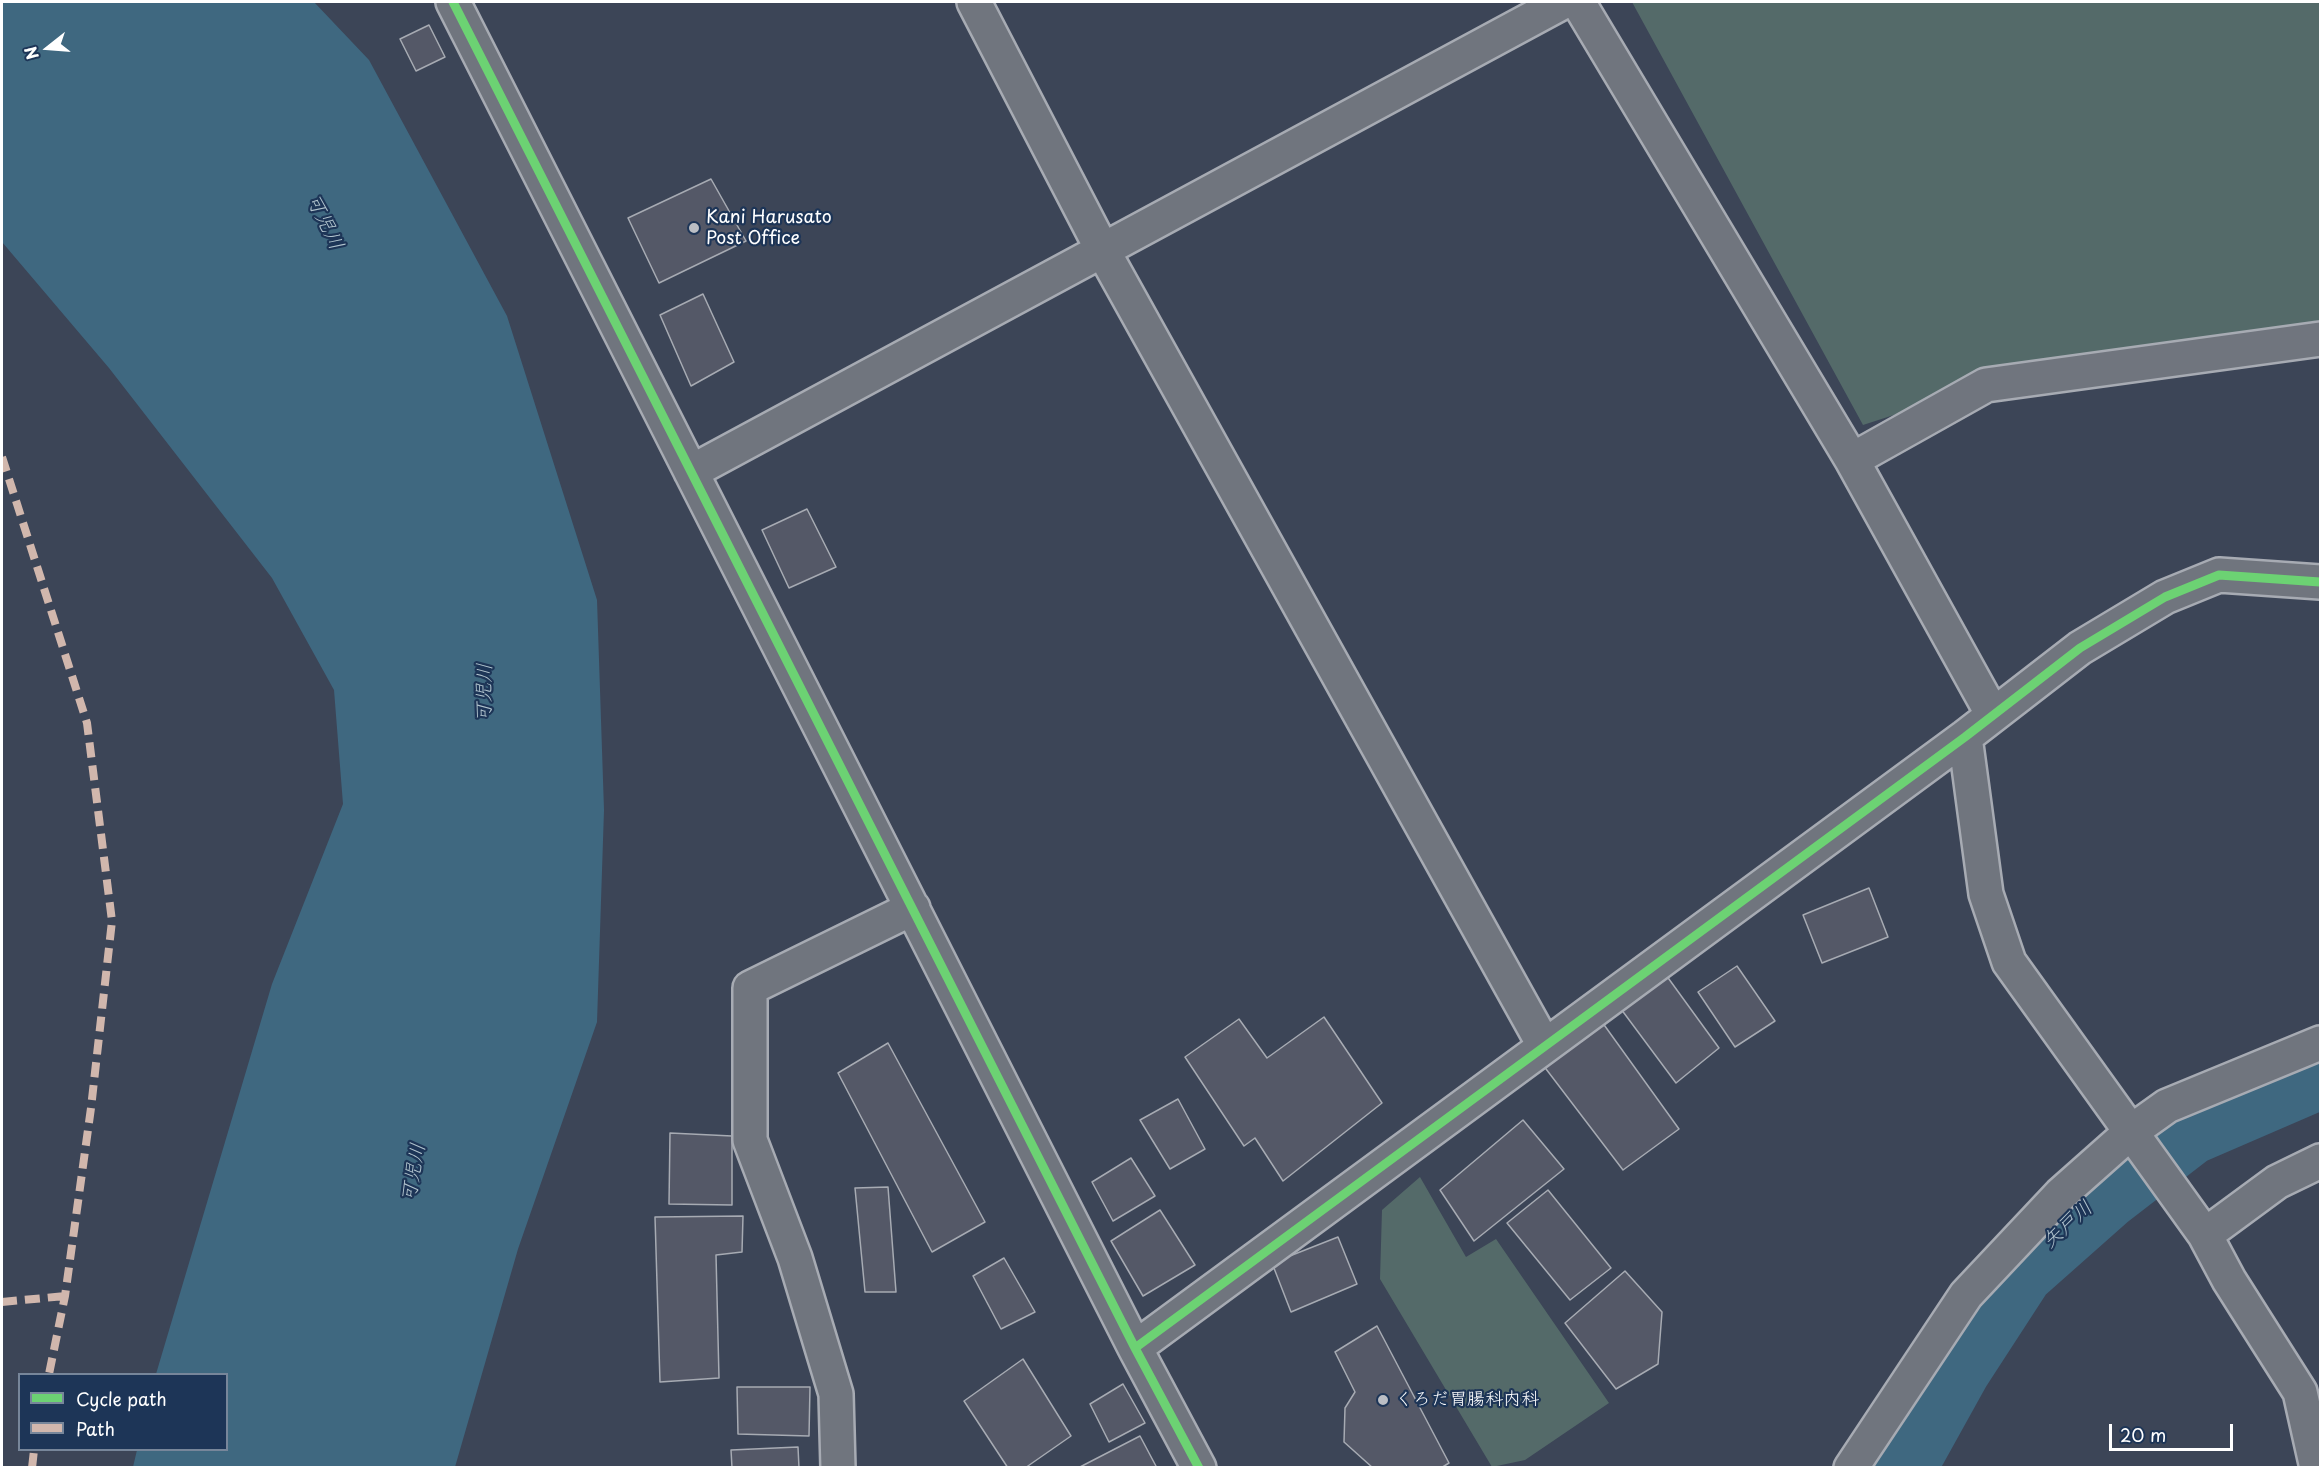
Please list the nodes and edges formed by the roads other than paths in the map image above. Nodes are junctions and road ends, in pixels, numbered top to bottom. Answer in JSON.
{"nodes":[{"id":1,"x":453,"y":2,"type":"edge"},
{"id":2,"x":974,"y":2,"type":"edge"},
{"id":3,"x":1563,"y":2,"type":"edge"},
{"id":4,"x":1578,"y":2,"type":"edge"},
{"id":5,"x":1103,"y":251,"type":"junction"},
{"id":6,"x":2320,"y":339,"type":"edge"},
{"id":7,"x":1852,"y":460,"type":"junction"},
{"id":8,"x":691,"y":472,"type":"junction"},
{"id":9,"x":2320,"y":582,"type":"edge"},
{"id":10,"x":1993,"y":715,"type":"junction"},
{"id":11,"x":1965,"y":737,"type":"junction"},
{"id":12,"x":913,"y":908,"type":"junction"},
{"id":13,"x":2320,"y":1043,"type":"edge"},
{"id":14,"x":1544,"y":1045,"type":"junction"},
{"id":15,"x":2132,"y":1131,"type":"junction"},
{"id":16,"x":2320,"y":1161,"type":"edge"},
{"id":17,"x":2205,"y":1234,"type":"junction"},
{"id":18,"x":1135,"y":1348,"type":"junction"},
{"id":19,"x":2310,"y":1391,"type":"edge"},
{"id":20,"x":838,"y":1467,"type":"edge"},
{"id":21,"x":1199,"y":1467,"type":"edge"},
{"id":22,"x":1851,"y":1467,"type":"edge"},
{"id":23,"x":2317,"y":1467,"type":"edge"}],
"edges":[{"from":1,"to":8,"type":"street"},
{"from":2,"to":5,"type":"street"},
{"from":3,"to":5,"type":"street"},
{"from":4,"to":7,"type":"street"},
{"from":5,"to":8,"type":"street"},
{"from":5,"to":14,"type":"street"},
{"from":6,"to":7,"type":"street"},
{"from":7,"to":10,"type":"street"},
{"from":8,"to":12,"type":"street"},
{"from":9,"to":10,"type":"street"},
{"from":10,"to":11,"type":"street"},
{"from":11,"to":14,"type":"street"},
{"from":11,"to":15,"type":"street"},
{"from":12,"to":18,"type":"street"},
{"from":12,"to":20,"type":"street"},
{"from":13,"to":15,"type":"street"},
{"from":14,"to":18,"type":"street"},
{"from":15,"to":17,"type":"street"},
{"from":15,"to":22,"type":"street"},
{"from":16,"to":17,"type":"street"},
{"from":17,"to":19,"type":"street"},
{"from":18,"to":21,"type":"street"},
{"from":19,"to":23,"type":"street"}]}
